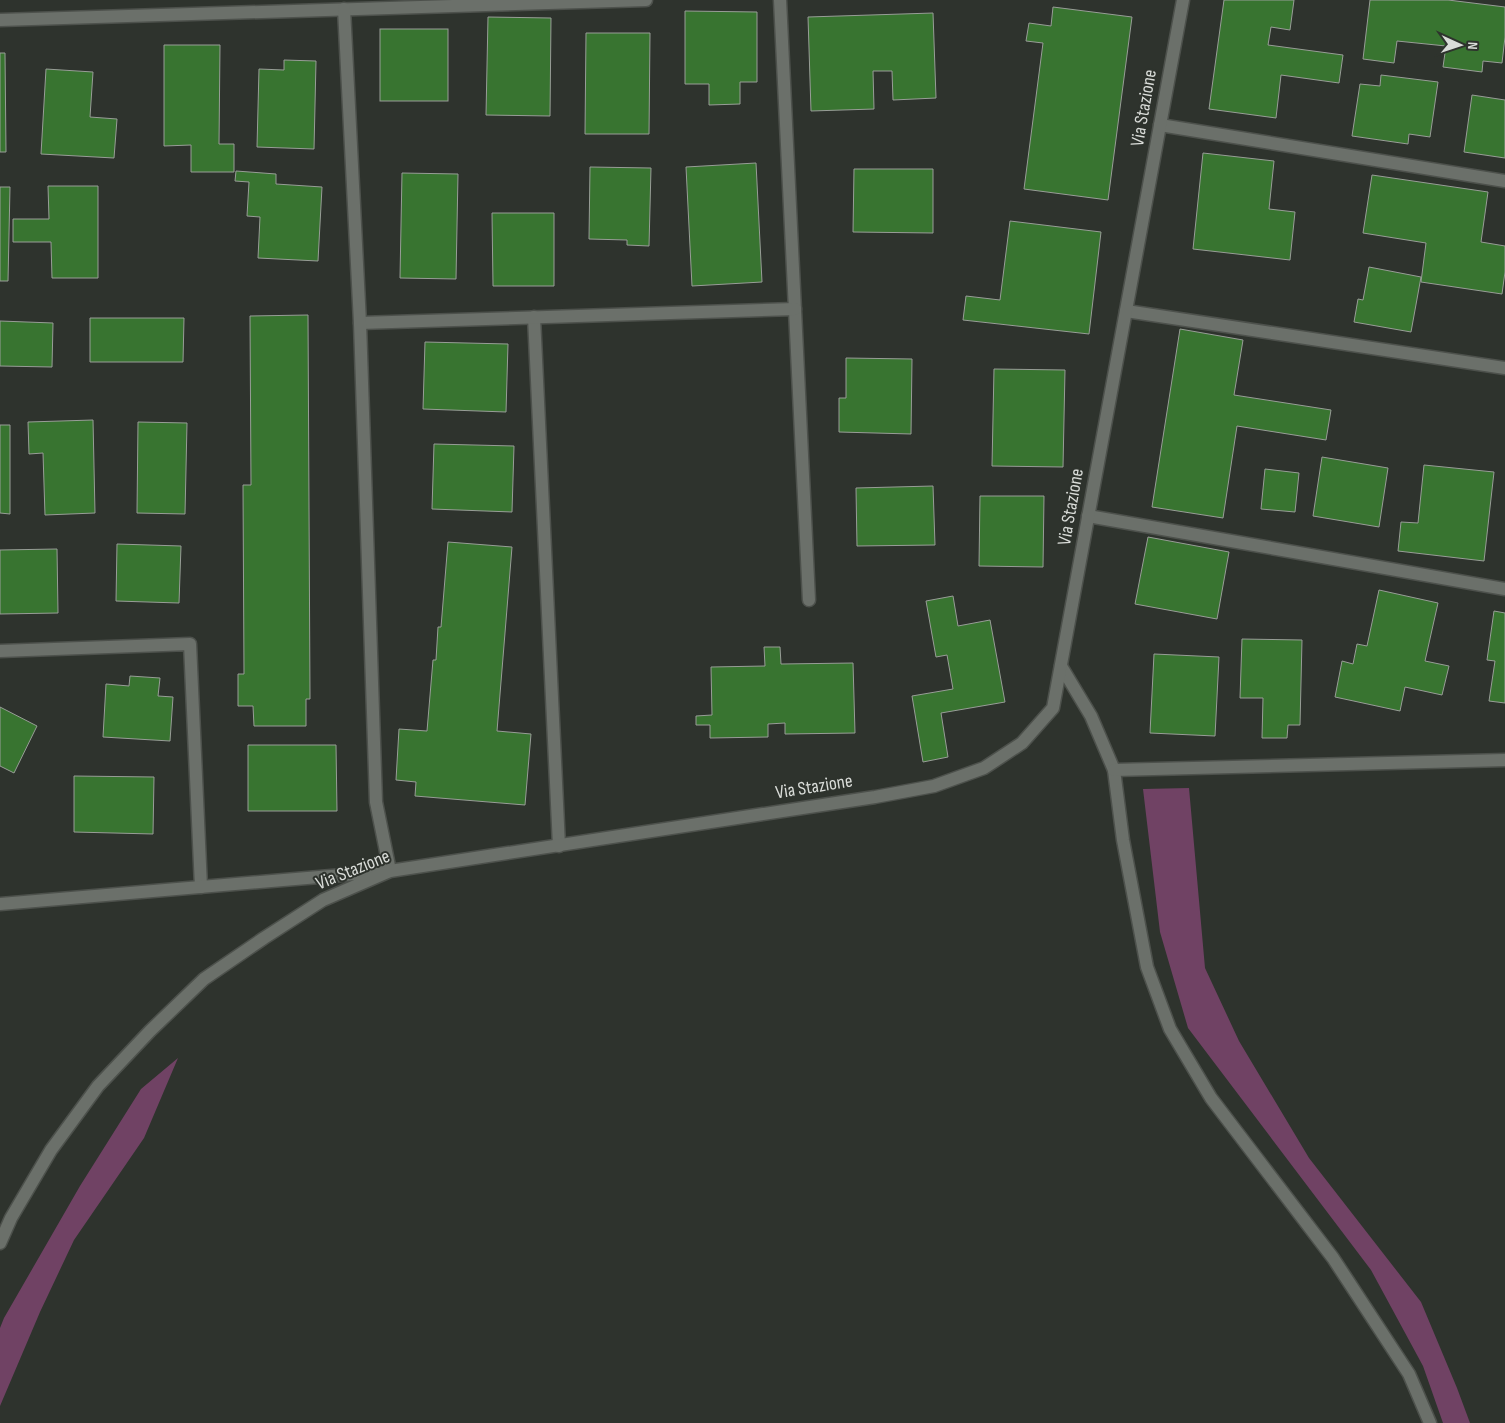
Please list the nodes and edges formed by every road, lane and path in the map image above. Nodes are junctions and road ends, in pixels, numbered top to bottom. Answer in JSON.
{"nodes":[{"id":1,"x":646,"y":0,"type":"edge"},
{"id":2,"x":780,"y":0,"type":"edge"},
{"id":3,"x":1183,"y":0,"type":"edge"},
{"id":4,"x":344,"y":9,"type":"junction"},
{"id":5,"x":0,"y":20,"type":"edge"},
{"id":6,"x":1160,"y":125,"type":"junction"},
{"id":7,"x":1505,"y":181,"type":"edge"},
{"id":8,"x":795,"y":309,"type":"junction"},
{"id":9,"x":1126,"y":311,"type":"junction"},
{"id":10,"x":534,"y":317,"type":"junction"},
{"id":11,"x":360,"y":324,"type":"junction"},
{"id":12,"x":1505,"y":368,"type":"edge"},
{"id":13,"x":1088,"y":516,"type":"junction"},
{"id":14,"x":1505,"y":589,"type":"edge"},
{"id":15,"x":809,"y":600,"type":"dead end"},
{"id":16,"x":0,"y":651,"type":"edge"},
{"id":17,"x":1060,"y":666,"type":"junction"},
{"id":18,"x":1505,"y":760,"type":"edge"},
{"id":19,"x":1114,"y":770,"type":"junction"},
{"id":20,"x":559,"y":846,"type":"junction"},
{"id":21,"x":390,"y":872,"type":"junction"},
{"id":22,"x":201,"y":887,"type":"junction"},
{"id":23,"x":0,"y":904,"type":"edge"},
{"id":24,"x":0,"y":1243,"type":"edge"},
{"id":25,"x":1430,"y":1423,"type":"edge"}],
"edges":[{"from":1,"to":4,"type":"street"},
{"from":2,"to":8,"type":"street"},
{"from":3,"to":6,"type":"street","name":"Via Stazione"},
{"from":4,"to":5,"type":"street"},
{"from":4,"to":11,"type":"street"},
{"from":6,"to":7,"type":"street"},
{"from":6,"to":9,"type":"street","name":"Via Stazione"},
{"from":8,"to":10,"type":"street"},
{"from":8,"to":15,"type":"street"},
{"from":9,"to":12,"type":"street"},
{"from":9,"to":13,"type":"street","name":"Via Stazione"},
{"from":10,"to":11,"type":"street"},
{"from":10,"to":20,"type":"street"},
{"from":11,"to":21,"type":"street"},
{"from":13,"to":14,"type":"street"},
{"from":13,"to":17,"type":"street","name":"Via Stazione"},
{"from":16,"to":22,"type":"street"},
{"from":17,"to":19,"type":"street"},
{"from":17,"to":20,"type":"street","name":"Via Stazione"},
{"from":18,"to":19,"type":"street"},
{"from":19,"to":25,"type":"street"},
{"from":20,"to":21,"type":"street","name":"Via Stazione"},
{"from":21,"to":22,"type":"street"},
{"from":21,"to":24,"type":"street","name":"Via Stazione"},
{"from":22,"to":23,"type":"street"}]}
